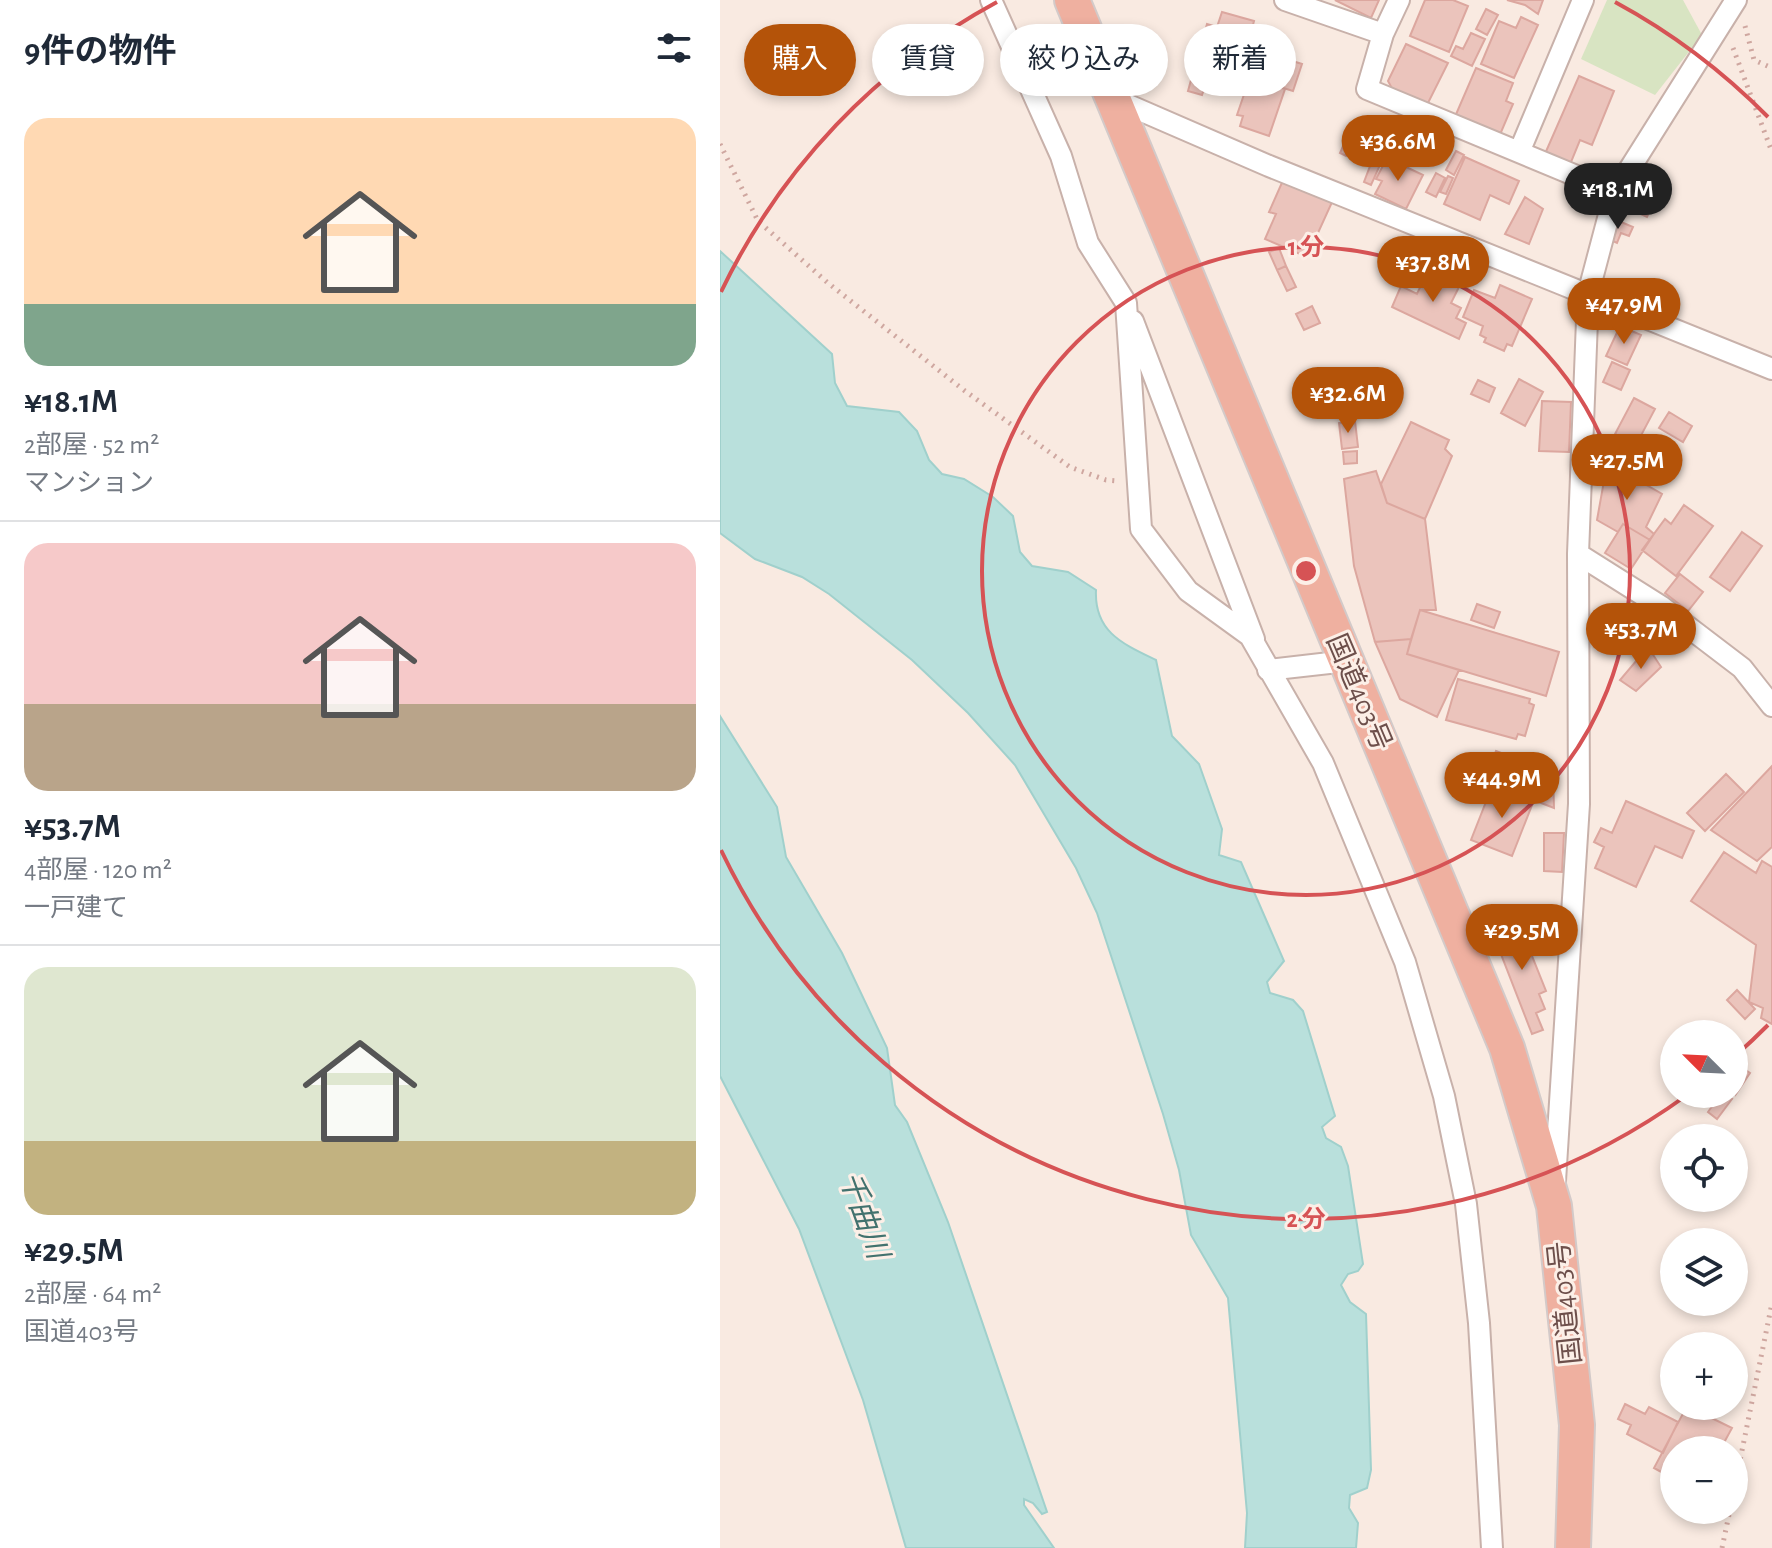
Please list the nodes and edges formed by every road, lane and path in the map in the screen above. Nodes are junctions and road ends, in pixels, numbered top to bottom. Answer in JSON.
{"nodes":[{"id":1,"x":991,"y":0,"type":"edge"},
{"id":2,"x":1072,"y":0,"type":"edge"},
{"id":3,"x":1285,"y":0,"type":"edge"},
{"id":4,"x":1399,"y":0,"type":"edge"},
{"id":5,"x":1583,"y":0,"type":"edge"},
{"id":6,"x":1734,"y":13,"type":"edge"},
{"id":7,"x":1383,"y":34,"type":"junction"},
{"id":8,"x":1772,"y":68,"type":"edge"},
{"id":9,"x":1112,"y":98,"type":"junction"},
{"id":10,"x":720,"y":144,"type":"edge"},
{"id":11,"x":1520,"y":150,"type":"junction"},
{"id":12,"x":1772,"y":152,"type":"edge"},
{"id":13,"x":1615,"y":192,"type":"junction"},
{"id":14,"x":1588,"y":294,"type":"junction"},
{"id":15,"x":1126,"y":303,"type":"junction"},
{"id":16,"x":1772,"y":369,"type":"edge"},
{"id":17,"x":1135,"y":452,"type":"junction"},
{"id":18,"x":1578,"y":554,"type":"junction"},
{"id":19,"x":1347,"y":661,"type":"junction"},
{"id":20,"x":1265,"y":664,"type":"junction"},
{"id":21,"x":1772,"y":706,"type":"edge"},
{"id":22,"x":1554,"y":1206,"type":"junction"},
{"id":23,"x":1772,"y":1303,"type":"edge"},
{"id":24,"x":1745,"y":1436,"type":"edge"},
{"id":25,"x":1727,"y":1524,"type":"edge"},
{"id":26,"x":1492,"y":1548,"type":"edge"},
{"id":27,"x":1573,"y":1548,"type":"edge"},
{"id":28,"x":1722,"y":1548,"type":"edge"}],
"edges":[{"from":1,"to":15,"type":"street"},
{"from":2,"to":9,"type":"highway","name":"国道403号"},
{"from":3,"to":7,"type":"street"},
{"from":4,"to":7,"type":"street"},
{"from":5,"to":11,"type":"street"},
{"from":6,"to":8,"type":"path"},
{"from":6,"to":12,"type":"path"},
{"from":6,"to":13,"type":"street"},
{"from":7,"to":11,"type":"street"},
{"from":9,"to":14,"type":"street"},
{"from":9,"to":19,"type":"highway","name":"国道403号"},
{"from":10,"to":17,"type":"path"},
{"from":11,"to":13,"type":"street"},
{"from":13,"to":14,"type":"street"},
{"from":14,"to":16,"type":"street"},
{"from":14,"to":18,"type":"street"},
{"from":15,"to":17,"type":"street"},
{"from":15,"to":20,"type":"street"},
{"from":17,"to":20,"type":"street"},
{"from":18,"to":21,"type":"street"},
{"from":18,"to":22,"type":"street"},
{"from":19,"to":20,"type":"street"},
{"from":19,"to":22,"type":"highway","name":"国道403号"},
{"from":20,"to":26,"type":"street"},
{"from":22,"to":27,"type":"highway","name":"国道403号"},
{"from":23,"to":24,"type":"path"},
{"from":25,"to":28,"type":"path"}]}
